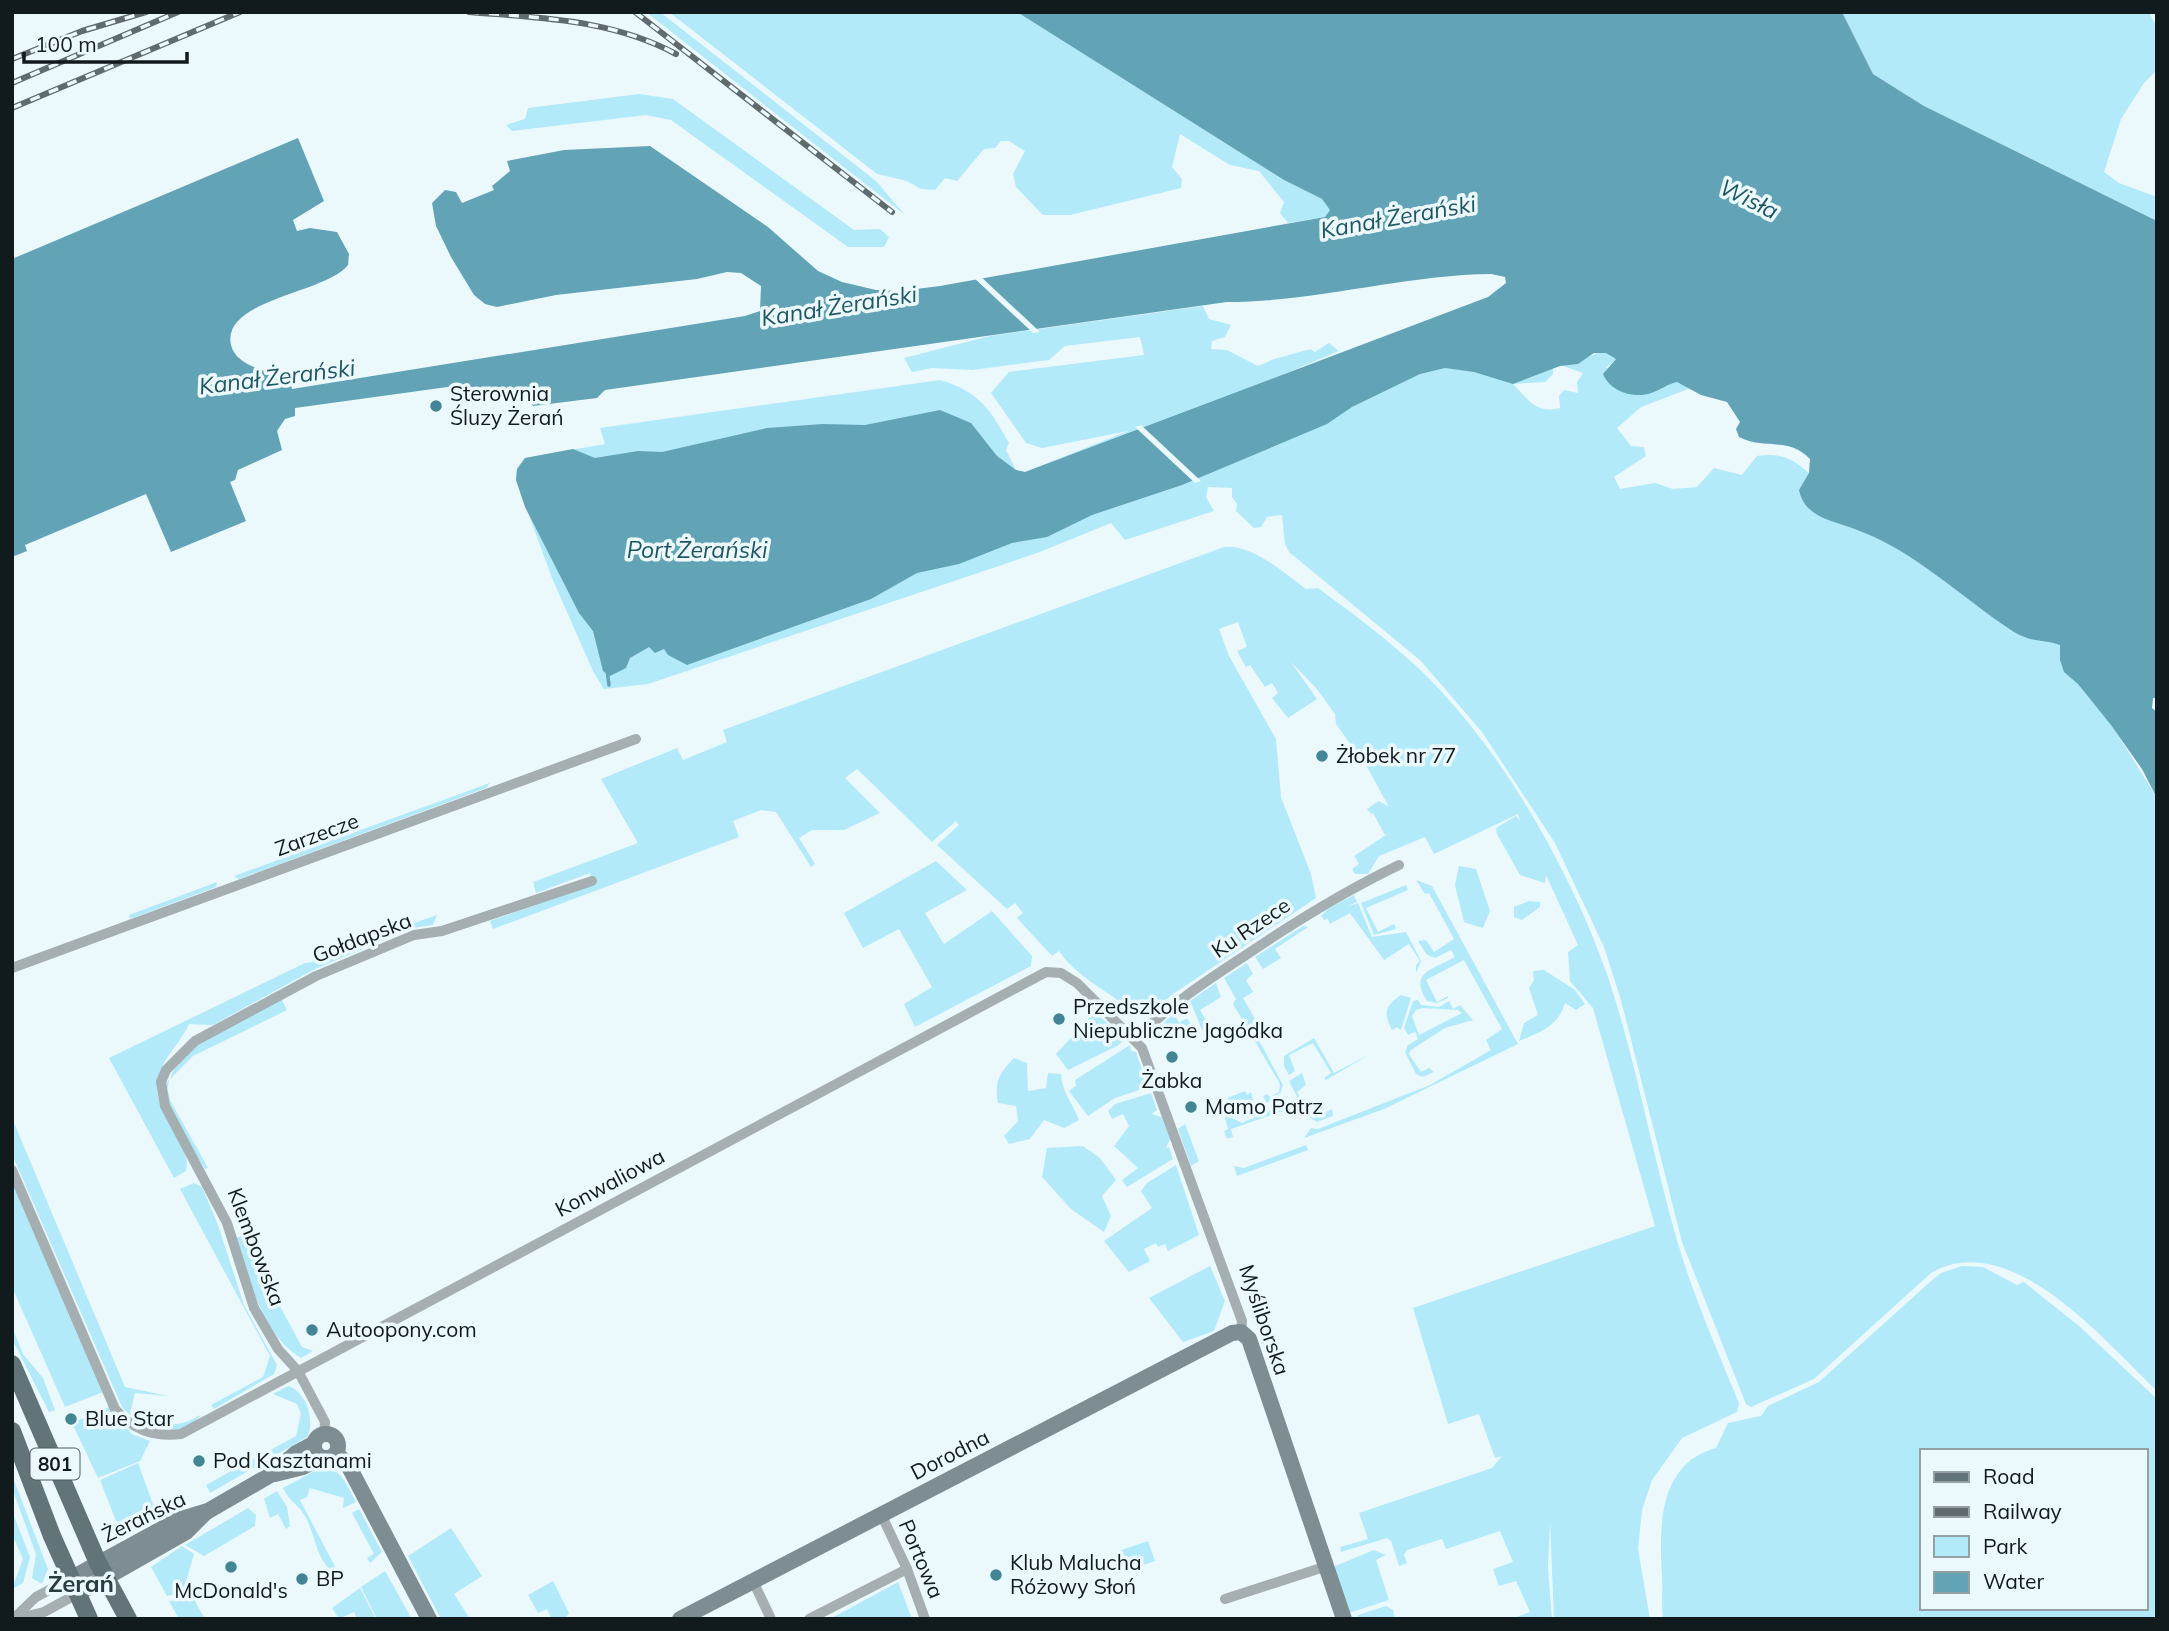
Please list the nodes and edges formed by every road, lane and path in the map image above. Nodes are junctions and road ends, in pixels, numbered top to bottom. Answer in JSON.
{"nodes":[{"id":1,"x":636,"y":739,"type":"dead end"},
{"id":2,"x":1399,"y":865,"type":"dead end"},
{"id":3,"x":592,"y":881,"type":"dead end"},
{"id":4,"x":12,"y":968,"type":"edge"},
{"id":5,"x":1046,"y":972,"type":"joint"},
{"id":6,"x":1135,"y":1040,"type":"junction"},
{"id":7,"x":166,"y":1070,"type":"joint"},
{"id":8,"x":12,"y":1170,"type":"edge"},
{"id":9,"x":1241,"y":1332,"type":"junction"},
{"id":10,"x":12,"y":1364,"type":"edge"},
{"id":11,"x":298,"y":1371,"type":"junction"},
{"id":12,"x":12,"y":1431,"type":"edge"},
{"id":13,"x":323,"y":1447,"type":"junction"},
{"id":14,"x":881,"y":1514,"type":"junction"},
{"id":15,"x":1324,"y":1567,"type":"junction"},
{"id":16,"x":907,"y":1569,"type":"junction"},
{"id":17,"x":102,"y":1570,"type":"junction"},
{"id":18,"x":753,"y":1581,"type":"junction"},
{"id":19,"x":73,"y":1586,"type":"junction"},
{"id":20,"x":1225,"y":1599,"type":"dead end"},
{"id":21,"x":14,"y":1619,"type":"edge"},
{"id":22,"x":89,"y":1619,"type":"edge"},
{"id":23,"x":128,"y":1619,"type":"edge"},
{"id":24,"x":429,"y":1619,"type":"edge"},
{"id":25,"x":680,"y":1619,"type":"edge"},
{"id":26,"x":771,"y":1619,"type":"edge"},
{"id":27,"x":809,"y":1619,"type":"edge"},
{"id":28,"x":925,"y":1619,"type":"edge"},
{"id":29,"x":1344,"y":1619,"type":"edge"}],
"edges":[{"from":1,"to":4,"type":"street","name":"Zarzecze"},
{"from":2,"to":6,"type":"street","name":"Ku Rzece"},
{"from":3,"to":7,"type":"street","name":"Gołdapska"},
{"from":5,"to":6,"type":"street","name":"Myśliborska"},
{"from":5,"to":11,"type":"street","name":"Konwaliowa"},
{"from":6,"to":9,"type":"street","name":"Myśliborska"},
{"from":7,"to":11,"type":"street","name":"Klembowska"},
{"from":8,"to":11,"type":"street","name":"Konwaliowa"},
{"from":9,"to":14,"type":"street","name":"Dorodna"},
{"from":9,"to":15,"type":"street","name":"Myśliborska"},
{"from":10,"to":17,"type":"main road","number":"801"},
{"from":11,"to":13,"type":"street","name":"Klembowska"},
{"from":12,"to":19,"type":"main road","number":"801"},
{"from":13,"to":17,"type":"street","name":"Żerańska"},
{"from":13,"to":24,"type":"street","name":"Klembowska"},
{"from":14,"to":16,"type":"street","name":"Portowa"},
{"from":14,"to":18,"type":"street","name":"Dorodna"},
{"from":15,"to":20,"type":"street"},
{"from":15,"to":29,"type":"street","name":"Myśliborska"},
{"from":16,"to":27,"type":"street"},
{"from":16,"to":28,"type":"street","name":"Portowa"},
{"from":17,"to":19,"type":"street","name":"Żerańska"},
{"from":17,"to":23,"type":"main road","number":"801"},
{"from":18,"to":25,"type":"street","name":"Dorodna"},
{"from":18,"to":26,"type":"street"},
{"from":19,"to":21,"type":"street"},
{"from":19,"to":21,"type":"street"},
{"from":19,"to":22,"type":"main road","number":"801"}]}
